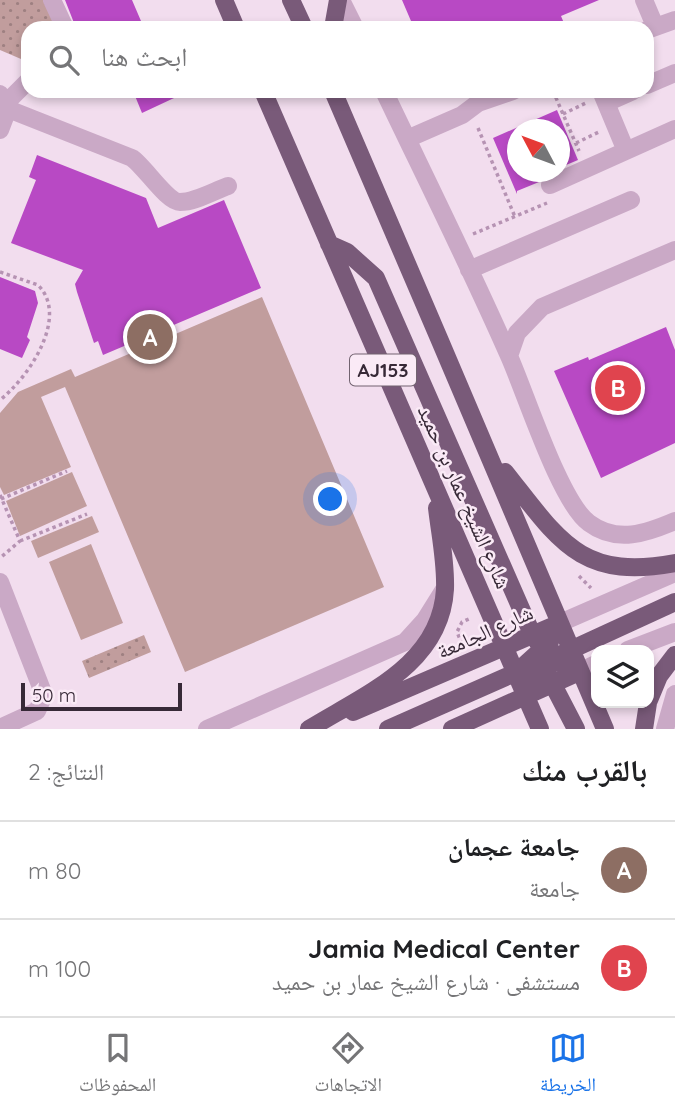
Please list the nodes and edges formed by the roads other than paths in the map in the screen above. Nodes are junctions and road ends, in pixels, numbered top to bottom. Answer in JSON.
{"nodes":[{"id":1,"x":52,"y":0,"type":"edge"},
{"id":2,"x":223,"y":0,"type":"edge"},
{"id":3,"x":291,"y":0,"type":"edge"},
{"id":4,"x":644,"y":0,"type":"edge"},
{"id":5,"x":345,"y":10,"type":"edge"},
{"id":6,"x":675,"y":20,"type":"edge"},
{"id":7,"x":62,"y":21,"type":"edge"},
{"id":8,"x":233,"y":21,"type":"edge"},
{"id":9,"x":301,"y":21,"type":"edge"},
{"id":10,"x":362,"y":21,"type":"edge"},
{"id":11,"x":649,"y":21,"type":"edge"},
{"id":12,"x":654,"y":27,"type":"edge"},
{"id":13,"x":675,"y":73,"type":"edge"},
{"id":14,"x":654,"y":82,"type":"edge"},
{"id":15,"x":21,"y":87,"type":"edge"},
{"id":16,"x":266,"y":98,"type":"edge"},
{"id":17,"x":336,"y":98,"type":"edge"},
{"id":18,"x":388,"y":98,"type":"edge"},
{"id":19,"x":494,"y":98,"type":"edge"},
{"id":20,"x":604,"y":98,"type":"edge"},
{"id":21,"x":5,"y":102,"type":"edge"},
{"id":22,"x":0,"y":130,"type":"edge"},
{"id":23,"x":675,"y":130,"type":"edge"},
{"id":24,"x":407,"y":139,"type":"junction"},
{"id":25,"x":626,"y":151,"type":"junction"},
{"id":26,"x":550,"y":185,"type":"dead end"},
{"id":27,"x":228,"y":186,"type":"dead end"},
{"id":28,"x":631,"y":200,"type":"dead end"},
{"id":29,"x":329,"y":244,"type":"junction"},
{"id":30,"x":675,"y":250,"type":"edge"},
{"id":31,"x":469,"y":270,"type":"junction"},
{"id":32,"x":509,"y":356,"type":"junction"},
{"id":33,"x":492,"y":456,"type":"junction"},
{"id":34,"x":434,"y":487,"type":"junction"},
{"id":35,"x":675,"y":521,"type":"edge"},
{"id":36,"x":675,"y":563,"type":"edge"},
{"id":37,"x":675,"y":573,"type":"edge"},
{"id":38,"x":0,"y":582,"type":"edge"},
{"id":39,"x":445,"y":589,"type":"junction"},
{"id":40,"x":675,"y":602,"type":"edge"},
{"id":41,"x":560,"y":623,"type":"junction"},
{"id":42,"x":675,"y":632,"type":"edge"},
{"id":43,"x":533,"y":636,"type":"junction"},
{"id":44,"x":641,"y":645,"type":"edge"},
{"id":45,"x":505,"y":648,"type":"junction"},
{"id":46,"x":570,"y":648,"type":"junction"},
{"id":47,"x":675,"y":655,"type":"edge"},
{"id":48,"x":543,"y":659,"type":"junction"},
{"id":49,"x":591,"y":666,"type":"edge"},
{"id":50,"x":579,"y":672,"type":"junction"},
{"id":51,"x":517,"y":673,"type":"junction"},
{"id":52,"x":554,"y":683,"type":"junction"},
{"id":53,"x":654,"y":687,"type":"edge"},
{"id":54,"x":675,"y":694,"type":"edge"},
{"id":55,"x":526,"y":695,"type":"junction"},
{"id":56,"x":647,"y":708,"type":"edge"},
{"id":57,"x":0,"y":728,"type":"edge"},
{"id":58,"x":207,"y":729,"type":"edge"},
{"id":59,"x":310,"y":729,"type":"edge"},
{"id":60,"x":388,"y":729,"type":"edge"},
{"id":61,"x":452,"y":729,"type":"edge"},
{"id":62,"x":540,"y":729,"type":"edge"},
{"id":63,"x":576,"y":729,"type":"edge"},
{"id":64,"x":605,"y":729,"type":"edge"},
{"id":65,"x":644,"y":729,"type":"edge"},
{"id":66,"x":665,"y":729,"type":"edge"}],
"edges":[{"from":1,"to":7,"type":"street"},
{"from":2,"to":8,"type":"main road"},
{"from":3,"to":9,"type":"main road"},
{"from":4,"to":11,"type":"street"},
{"from":5,"to":10,"type":"street"},
{"from":6,"to":12,"type":"street"},
{"from":13,"to":14,"type":"street"},
{"from":15,"to":21,"type":"street"},
{"from":16,"to":29,"type":"main road","name":"شارع الشيخ عمار بن حميد","number":"AJ153"},
{"from":17,"to":33,"type":"main road","name":"شارع الشيخ عمار بن حميد","number":"AJ153"},
{"from":18,"to":24,"type":"street"},
{"from":19,"to":24,"type":"street"},
{"from":20,"to":25,"type":"street"},
{"from":21,"to":22,"type":"street"},
{"from":21,"to":27,"type":"street"},
{"from":23,"to":25,"type":"street"},
{"from":24,"to":31,"type":"street"},
{"from":25,"to":26,"type":"street"},
{"from":28,"to":31,"type":"street"},
{"from":29,"to":34,"type":"main road","name":"شارع الشيخ عمار بن حميد","number":"AJ153"},
{"from":29,"to":43,"type":"main road"},
{"from":30,"to":32,"type":"street"},
{"from":31,"to":32,"type":"street"},
{"from":32,"to":35,"type":"street"},
{"from":33,"to":36,"type":"main road"},
{"from":33,"to":41,"type":"main road","name":"شارع الشيخ عمار بن حميد","number":"AJ153"},
{"from":34,"to":39,"type":"main road"},
{"from":34,"to":45,"type":"main road","name":"شارع الشيخ عمار بن حميد","number":"AJ153"},
{"from":37,"to":41,"type":"street","name":"شارع الجامعة"},
{"from":38,"to":57,"type":"street"},
{"from":39,"to":58,"type":"street"},
{"from":39,"to":59,"type":"main road"},
{"from":40,"to":46,"type":"main road"},
{"from":41,"to":43,"type":"main road","name":"شارع الجامعة"},
{"from":41,"to":46,"type":"main road","name":"شارع الشيخ عمار بن حميد","number":"AJ153"},
{"from":41,"to":48,"type":"main road"},
{"from":42,"to":44,"type":"street"},
{"from":43,"to":45,"type":"main road","name":"شارع الجامعة"},
{"from":43,"to":48,"type":"main road"},
{"from":45,"to":48,"type":"main road"},
{"from":45,"to":51,"type":"main road","name":"شارع الشيخ عمار بن حميد","number":"AJ153"},
{"from":45,"to":59,"type":"main road","name":"شارع الجامعة"},
{"from":46,"to":48,"type":"main road"},
{"from":46,"to":50,"type":"main road","name":"شارع الشيخ عمار بن حميد","number":"AJ153"},
{"from":47,"to":53,"type":"main road"},
{"from":48,"to":50,"type":"main road"},
{"from":48,"to":51,"type":"main road"},
{"from":48,"to":52,"type":"main road"},
{"from":48,"to":55,"type":"main road"},
{"from":49,"to":50,"type":"street"},
{"from":50,"to":52,"type":"main road"},
{"from":50,"to":64,"type":"main road","name":"شارع الشيخ عمار بن حميد","number":"AJ153"},
{"from":51,"to":55,"type":"main road","name":"شارع الشيخ عمار بن حميد","number":"AJ153"},
{"from":51,"to":60,"type":"main road"},
{"from":52,"to":55,"type":"main road"},
{"from":52,"to":63,"type":"main road"},
{"from":54,"to":66,"type":"street"},
{"from":55,"to":61,"type":"main road"},
{"from":55,"to":62,"type":"main road","name":"شارع الشيخ عمار بن حميد","number":"AJ153"},
{"from":56,"to":65,"type":"main road"}]}
